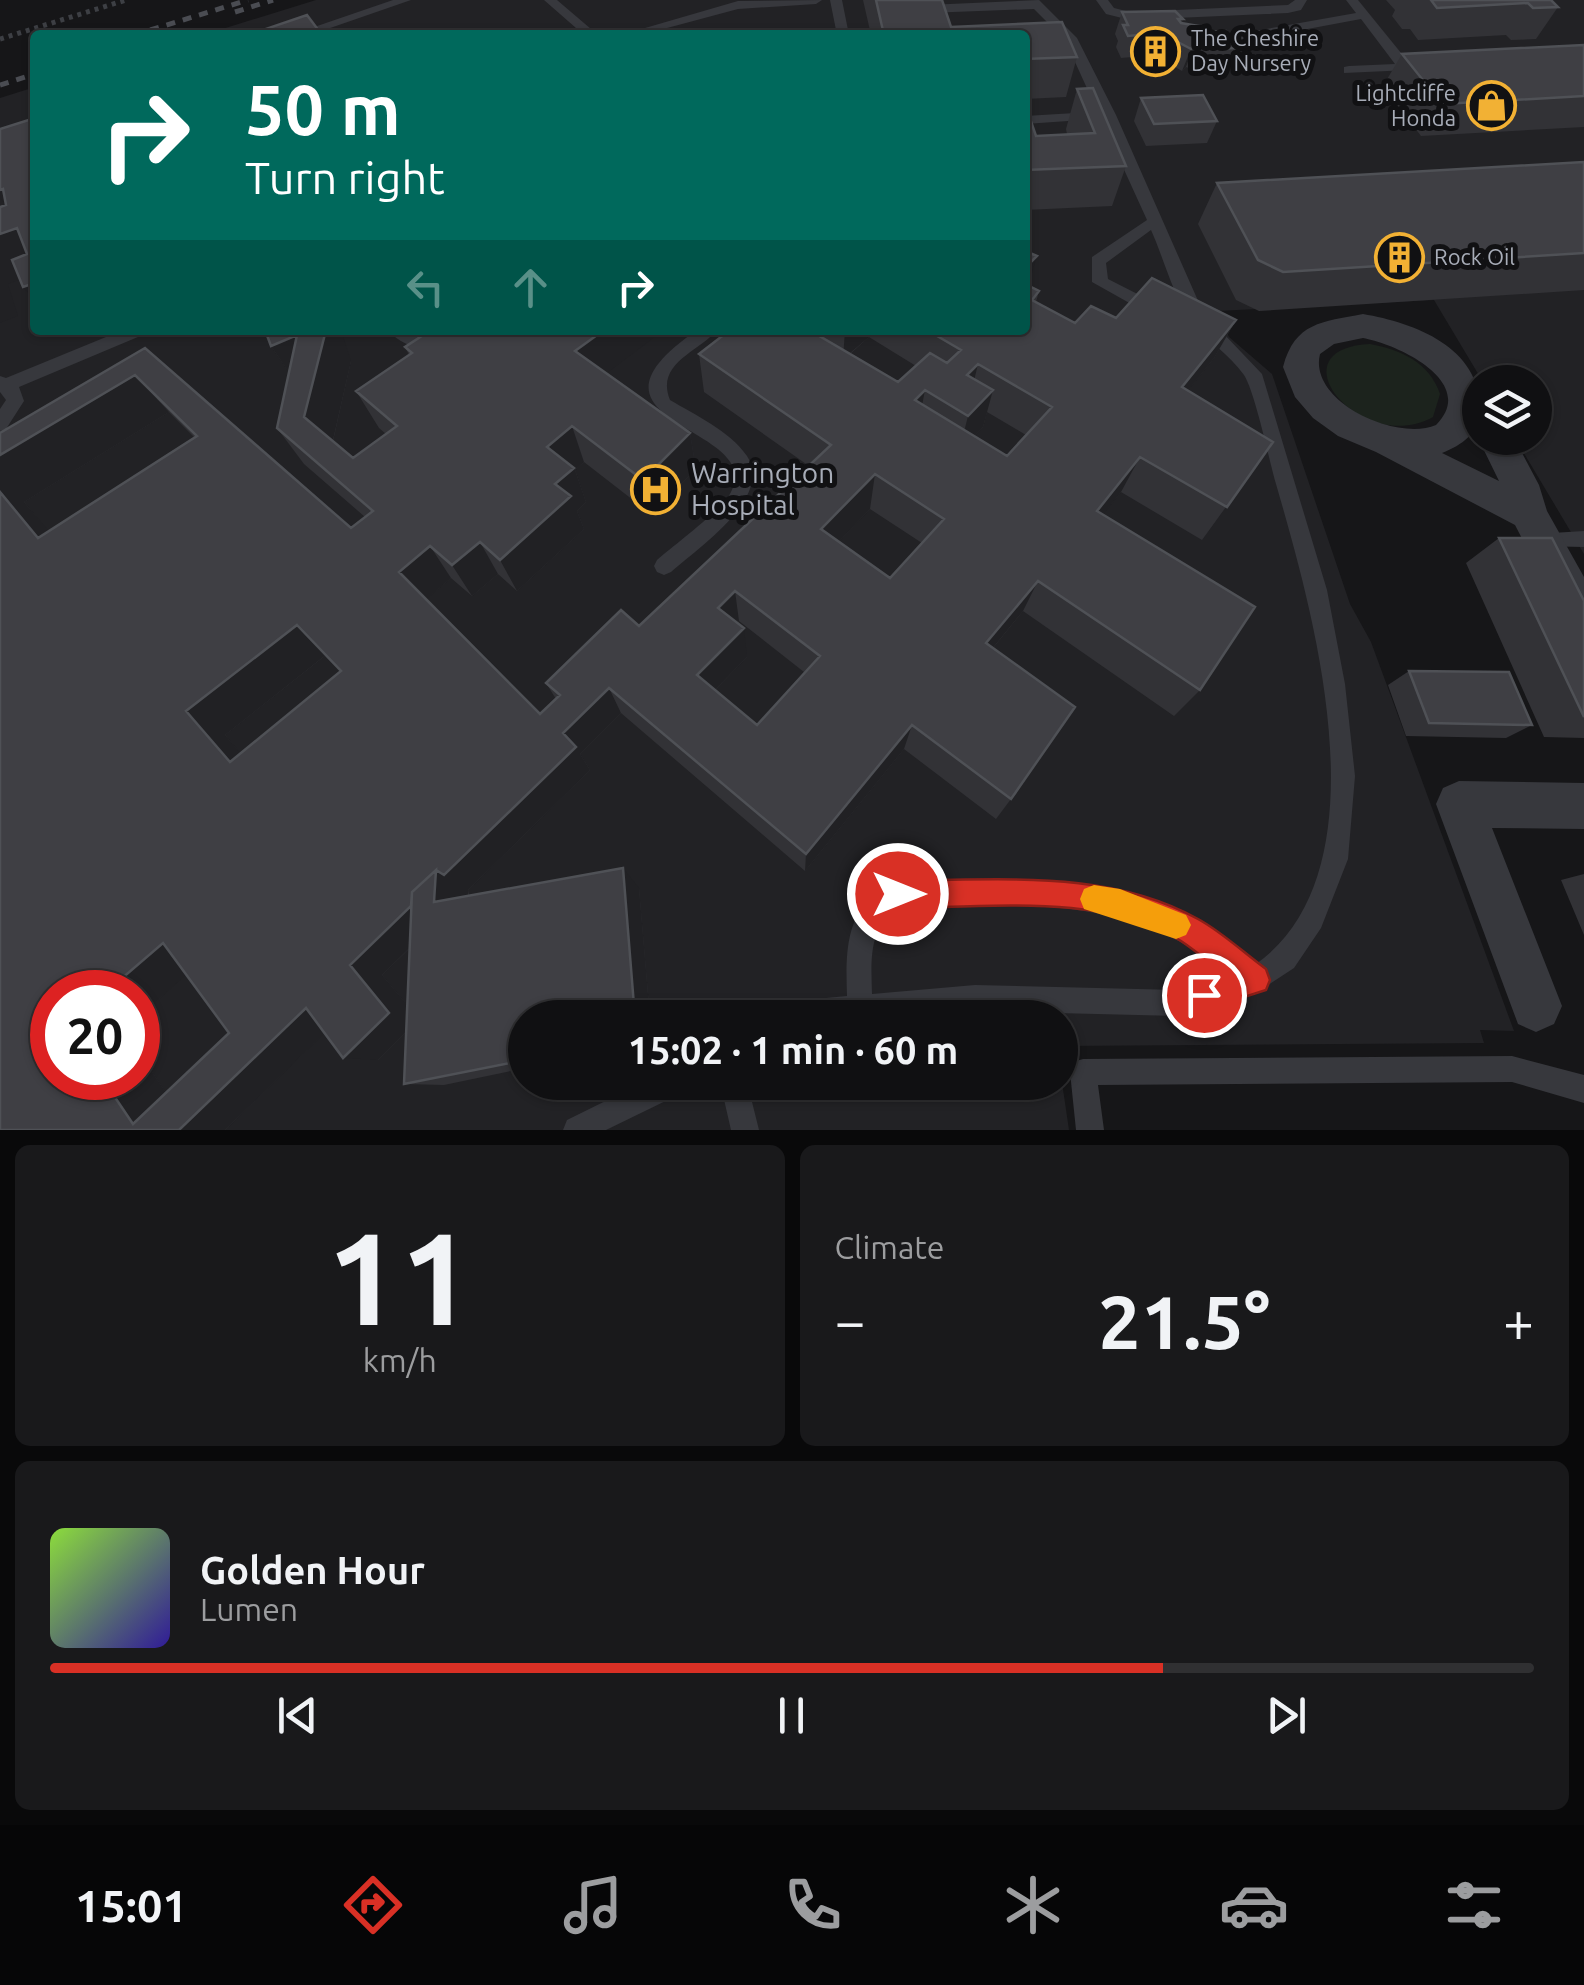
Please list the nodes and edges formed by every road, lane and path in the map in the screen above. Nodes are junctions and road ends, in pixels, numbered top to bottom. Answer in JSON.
{"nodes":[{"id":1,"x":126,"y":0,"type":"edge"},
{"id":2,"x":405,"y":0,"type":"edge"},
{"id":3,"x":550,"y":0,"type":"edge"},
{"id":4,"x":816,"y":0,"type":"edge"},
{"id":5,"x":836,"y":0,"type":"edge"},
{"id":6,"x":1102,"y":0,"type":"edge"},
{"id":7,"x":1301,"y":0,"type":"edge"},
{"id":8,"x":1352,"y":0,"type":"edge"},
{"id":9,"x":1033,"y":3,"type":"edge"},
{"id":10,"x":928,"y":9,"type":"edge"},
{"id":11,"x":1364,"y":15,"type":"junction"},
{"id":12,"x":336,"y":22,"type":"junction"},
{"id":13,"x":312,"y":30,"type":"edge"},
{"id":14,"x":344,"y":30,"type":"edge"},
{"id":15,"x":586,"y":30,"type":"edge"},
{"id":16,"x":646,"y":30,"type":"edge"},
{"id":17,"x":842,"y":30,"type":"edge"},
{"id":18,"x":1186,"y":32,"type":"edge"},
{"id":19,"x":0,"y":39,"type":"edge"},
{"id":20,"x":1348,"y":70,"type":"dead end"},
{"id":21,"x":1110,"y":116,"type":"junction"},
{"id":22,"x":1030,"y":120,"type":"edge"},
{"id":23,"x":1156,"y":225,"type":"junction"},
{"id":24,"x":1196,"y":315,"type":"junction"},
{"id":25,"x":126,"y":335,"type":"edge"},
{"id":26,"x":402,"y":335,"type":"edge"},
{"id":27,"x":446,"y":335,"type":"edge"},
{"id":28,"x":702,"y":335,"type":"edge"},
{"id":29,"x":4,"y":384,"type":"edge"},
{"id":30,"x":1462,"y":385,"type":"edge"},
{"id":31,"x":1462,"y":419,"type":"edge"},
{"id":32,"x":0,"y":424,"type":"edge"},
{"id":33,"x":1386,"y":442,"type":"junction"},
{"id":34,"x":1505,"y":455,"type":"edge"},
{"id":35,"x":1536,"y":527,"type":"junction"},
{"id":36,"x":1584,"y":538,"type":"edge"},
{"id":37,"x":664,"y":566,"type":"dead end"},
{"id":38,"x":1584,"y":616,"type":"edge"},
{"id":39,"x":1584,"y":806,"type":"edge"},
{"id":40,"x":1256,"y":980,"type":"junction"},
{"id":41,"x":860,"y":1000,"type":"edge"},
{"id":42,"x":952,"y":1000,"type":"edge"},
{"id":43,"x":1056,"y":1000,"type":"edge"},
{"id":44,"x":1078,"y":1001,"type":"edge"},
{"id":45,"x":1536,"y":1006,"type":"dead end"},
{"id":46,"x":1584,"y":1089,"type":"edge"},
{"id":47,"x":637,"y":1100,"type":"edge"},
{"id":48,"x":738,"y":1100,"type":"edge"},
{"id":49,"x":576,"y":1130,"type":"edge"},
{"id":50,"x":745,"y":1130,"type":"edge"},
{"id":51,"x":1090,"y":1130,"type":"edge"}],
"edges":[{"from":1,"to":19,"type":"path"},
{"from":2,"to":12,"type":"lane"},
{"from":3,"to":15,"type":"lane"},
{"from":4,"to":16,"type":"lane"},
{"from":5,"to":17,"type":"lane"},
{"from":6,"to":7,"type":"lane"},
{"from":8,"to":11,"type":"lane"},
{"from":9,"to":10,"type":"lane"},
{"from":9,"to":21,"type":"lane"},
{"from":11,"to":18,"type":"lane"},
{"from":11,"to":20,"type":"lane"},
{"from":12,"to":13,"type":"lane"},
{"from":12,"to":14,"type":"lane"},
{"from":21,"to":22,"type":"lane"},
{"from":21,"to":23,"type":"lane"},
{"from":23,"to":24,"type":"lane"},
{"from":23,"to":24,"type":"lane"},
{"from":24,"to":40,"type":"lane"},
{"from":25,"to":29,"type":"lane"},
{"from":26,"to":27,"type":"lane"},
{"from":28,"to":37,"type":"lane"},
{"from":29,"to":32,"type":"lane"},
{"from":30,"to":33,"type":"street"},
{"from":31,"to":33,"type":"street"},
{"from":33,"to":35,"type":"street"},
{"from":34,"to":35,"type":"street"},
{"from":35,"to":36,"type":"lane"},
{"from":35,"to":38,"type":"street"},
{"from":39,"to":45,"type":"street"},
{"from":40,"to":41,"type":"lane"},
{"from":40,"to":44,"type":"lane"},
{"from":42,"to":43,"type":"lane"},
{"from":46,"to":51,"type":"lane"},
{"from":47,"to":49,"type":"lane"},
{"from":48,"to":50,"type":"lane"}]}
